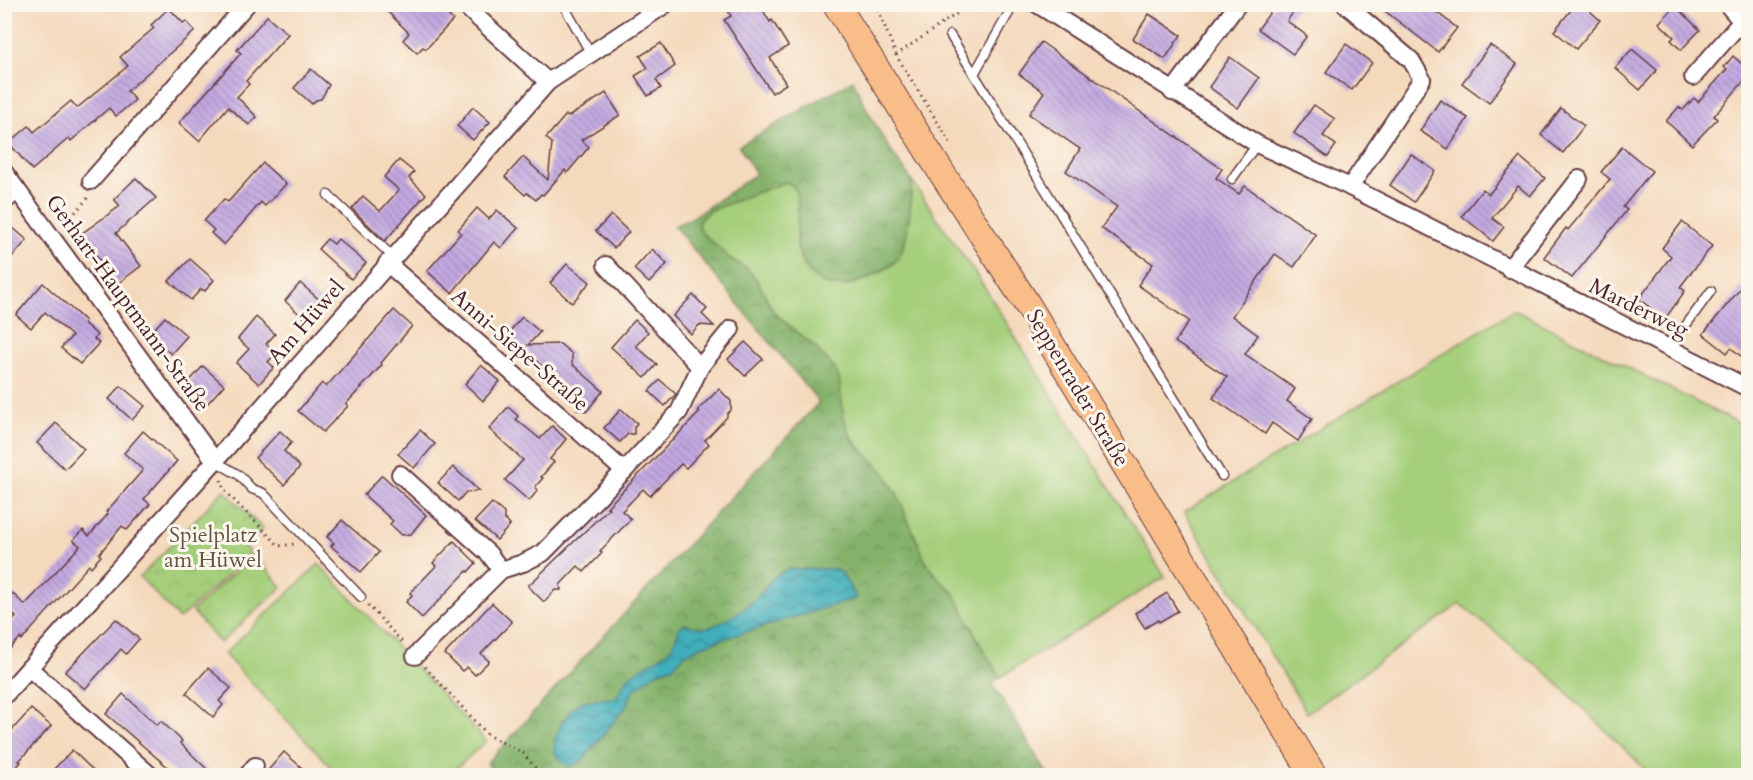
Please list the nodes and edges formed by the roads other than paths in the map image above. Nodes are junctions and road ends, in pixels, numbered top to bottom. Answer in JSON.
{"nodes":[{"id":1,"x":247,"y":4,"type":"edge"},
{"id":2,"x":463,"y":4,"type":"edge"},
{"id":3,"x":562,"y":4,"type":"edge"},
{"id":4,"x":666,"y":4,"type":"edge"},
{"id":5,"x":1014,"y":4,"type":"edge"},
{"id":6,"x":1037,"y":4,"type":"edge"},
{"id":7,"x":1238,"y":4,"type":"edge"},
{"id":8,"x":1345,"y":4,"type":"edge"},
{"id":9,"x":1727,"y":4,"type":"edge"},
{"id":10,"x":839,"y":6,"type":"edge"},
{"id":11,"x":1745,"y":26,"type":"edge"},
{"id":12,"x":950,"y":35,"type":"dead end"},
{"id":13,"x":591,"y":54,"type":"junction"},
{"id":14,"x":974,"y":74,"type":"junction"},
{"id":15,"x":1693,"y":76,"type":"dead end"},
{"id":16,"x":548,"y":82,"type":"junction"},
{"id":17,"x":1172,"y":92,"type":"junction"},
{"id":18,"x":1257,"y":144,"type":"junction"},
{"id":19,"x":4,"y":172,"type":"edge"},
{"id":20,"x":1232,"y":179,"type":"dead end"},
{"id":21,"x":1579,"y":179,"type":"dead end"},
{"id":22,"x":91,"y":181,"type":"road end"},
{"id":23,"x":1350,"y":187,"type":"junction"},
{"id":24,"x":17,"y":190,"type":"junction"},
{"id":25,"x":328,"y":195,"type":"dead end"},
{"id":26,"x":4,"y":202,"type":"edge"},
{"id":27,"x":390,"y":260,"type":"junction"},
{"id":28,"x":606,"y":266,"type":"dead end"},
{"id":29,"x":1509,"y":269,"type":"junction"},
{"id":30,"x":1711,"y":291,"type":"dead end"},
{"id":31,"x":731,"y":329,"type":"dead end"},
{"id":32,"x":1670,"y":348,"type":"junction"},
{"id":33,"x":700,"y":367,"type":"junction"},
{"id":34,"x":1749,"y":388,"type":"edge"},
{"id":35,"x":215,"y":460,"type":"junction"},
{"id":36,"x":624,"y":471,"type":"junction"},
{"id":37,"x":400,"y":474,"type":"dead end"},
{"id":38,"x":1222,"y":476,"type":"dead end"},
{"id":39,"x":501,"y":570,"type":"junction"},
{"id":40,"x":361,"y":597,"type":"road end"},
{"id":41,"x":415,"y":656,"type":"road end"},
{"id":42,"x":29,"y":668,"type":"junction"},
{"id":43,"x":4,"y":696,"type":"edge"},
{"id":44,"x":151,"y":776,"type":"edge"},
{"id":45,"x":1314,"y":776,"type":"edge"}],
"edges":[{"from":1,"to":22,"type":"street"},
{"from":2,"to":16,"type":"street"},
{"from":3,"to":13,"type":"lane"},
{"from":4,"to":13,"type":"street","name":"Am Hüwel"},
{"from":5,"to":14,"type":"lane"},
{"from":6,"to":17,"type":"street","name":"Marderweg"},
{"from":7,"to":17,"type":"street"},
{"from":8,"to":23,"type":"street"},
{"from":9,"to":11,"type":"street"},
{"from":10,"to":45,"type":"main road","name":"Seppenrader Straße"},
{"from":11,"to":15,"type":"street"},
{"from":12,"to":14,"type":"lane"},
{"from":13,"to":16,"type":"street","name":"Am Hüwel"},
{"from":14,"to":38,"type":"lane"},
{"from":16,"to":27,"type":"street","name":"Am Hüwel"},
{"from":17,"to":18,"type":"street","name":"Marderweg"},
{"from":18,"to":20,"type":"lane"},
{"from":18,"to":23,"type":"street","name":"Marderweg"},
{"from":19,"to":24,"type":"street","name":"Gerhart-Hauptmann-Straße"},
{"from":21,"to":29,"type":"street"},
{"from":23,"to":29,"type":"street","name":"Marderweg"},
{"from":24,"to":26,"type":"street"},
{"from":24,"to":35,"type":"street","name":"Gerhart-Hauptmann-Straße"},
{"from":25,"to":27,"type":"lane"},
{"from":27,"to":35,"type":"street","name":"Am Hüwel"},
{"from":27,"to":36,"type":"street","name":"Anni-Siepe-Straße"},
{"from":28,"to":33,"type":"street"},
{"from":29,"to":32,"type":"street","name":"Marderweg"},
{"from":30,"to":32,"type":"lane"},
{"from":31,"to":33,"type":"street"},
{"from":32,"to":34,"type":"street","name":"Marderweg"},
{"from":33,"to":36,"type":"street"},
{"from":35,"to":40,"type":"lane"},
{"from":35,"to":42,"type":"street","name":"Am Hüwel"},
{"from":36,"to":39,"type":"street"},
{"from":37,"to":39,"type":"street"},
{"from":39,"to":41,"type":"street"},
{"from":42,"to":43,"type":"street","name":"Am Hüwel"},
{"from":42,"to":44,"type":"street"}]}
